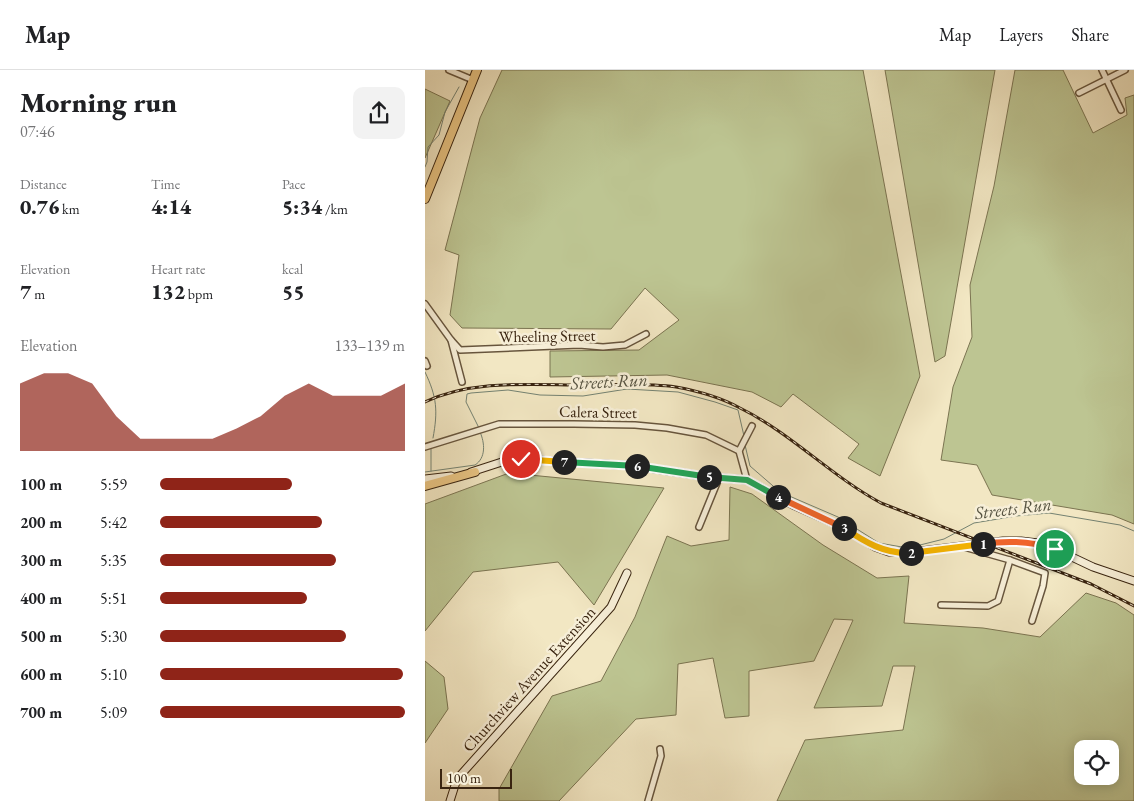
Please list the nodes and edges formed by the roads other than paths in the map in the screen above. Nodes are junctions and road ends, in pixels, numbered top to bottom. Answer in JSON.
{"nodes":[{"id":1,"x":449,"y":70,"type":"edge"},
{"id":2,"x":477,"y":70,"type":"edge"},
{"id":3,"x":1102,"y":70,"type":"edge"},
{"id":4,"x":1125,"y":70,"type":"edge"},
{"id":5,"x":1106,"y":79,"type":"junction"},
{"id":6,"x":473,"y":80,"type":"junction"},
{"id":7,"x":1079,"y":93,"type":"dead end"},
{"id":8,"x":1121,"y":110,"type":"dead end"},
{"id":9,"x":425,"y":199,"type":"edge"},
{"id":10,"x":425,"y":304,"type":"edge"},
{"id":11,"x":645,"y":334,"type":"dead end"},
{"id":12,"x":451,"y":340,"type":"junction"},
{"id":13,"x":462,"y":382,"type":"dead end"},
{"id":14,"x":752,"y":426,"type":"dead end"},
{"id":15,"x":425,"y":447,"type":"edge"},
{"id":16,"x":739,"y":451,"type":"junction"},
{"id":17,"x":475,"y":472,"type":"junction"},
{"id":18,"x":719,"y":478,"type":"junction"},
{"id":19,"x":425,"y":479,"type":"edge"},
{"id":20,"x":747,"y":480,"type":"junction"},
{"id":21,"x":425,"y":486,"type":"edge"},
{"id":22,"x":699,"y":527,"type":"dead end"},
{"id":23,"x":961,"y":547,"type":"junction"},
{"id":24,"x":1010,"y":560,"type":"junction"},
{"id":25,"x":627,"y":573,"type":"dead end"},
{"id":26,"x":1134,"y":581,"type":"edge"},
{"id":27,"x":941,"y":605,"type":"dead end"},
{"id":28,"x":1032,"y":621,"type":"dead end"},
{"id":29,"x":660,"y":749,"type":"dead end"},
{"id":30,"x":450,"y":801,"type":"edge"},
{"id":31,"x":649,"y":801,"type":"edge"}],
"edges":[{"from":1,"to":6,"type":"street"},
{"from":2,"to":6,"type":"main road"},
{"from":3,"to":5,"type":"street"},
{"from":4,"to":5,"type":"street"},
{"from":5,"to":7,"type":"street"},
{"from":5,"to":8,"type":"street"},
{"from":6,"to":9,"type":"main road"},
{"from":10,"to":12,"type":"street"},
{"from":11,"to":12,"type":"street","name":"Wheeling Street"},
{"from":12,"to":13,"type":"street"},
{"from":14,"to":16,"type":"street"},
{"from":15,"to":16,"type":"street","name":"Calera Street"},
{"from":16,"to":20,"type":"street"},
{"from":17,"to":18,"type":"main road"},
{"from":17,"to":19,"type":"main road"},
{"from":17,"to":21,"type":"main road"},
{"from":18,"to":20,"type":"main road"},
{"from":18,"to":22,"type":"street"},
{"from":20,"to":23,"type":"main road"},
{"from":23,"to":24,"type":"street"},
{"from":23,"to":26,"type":"main road"},
{"from":24,"to":27,"type":"street"},
{"from":24,"to":28,"type":"street"},
{"from":25,"to":30,"type":"main road","name":"Churchview Avenue Extension"},
{"from":29,"to":31,"type":"street"}]}
